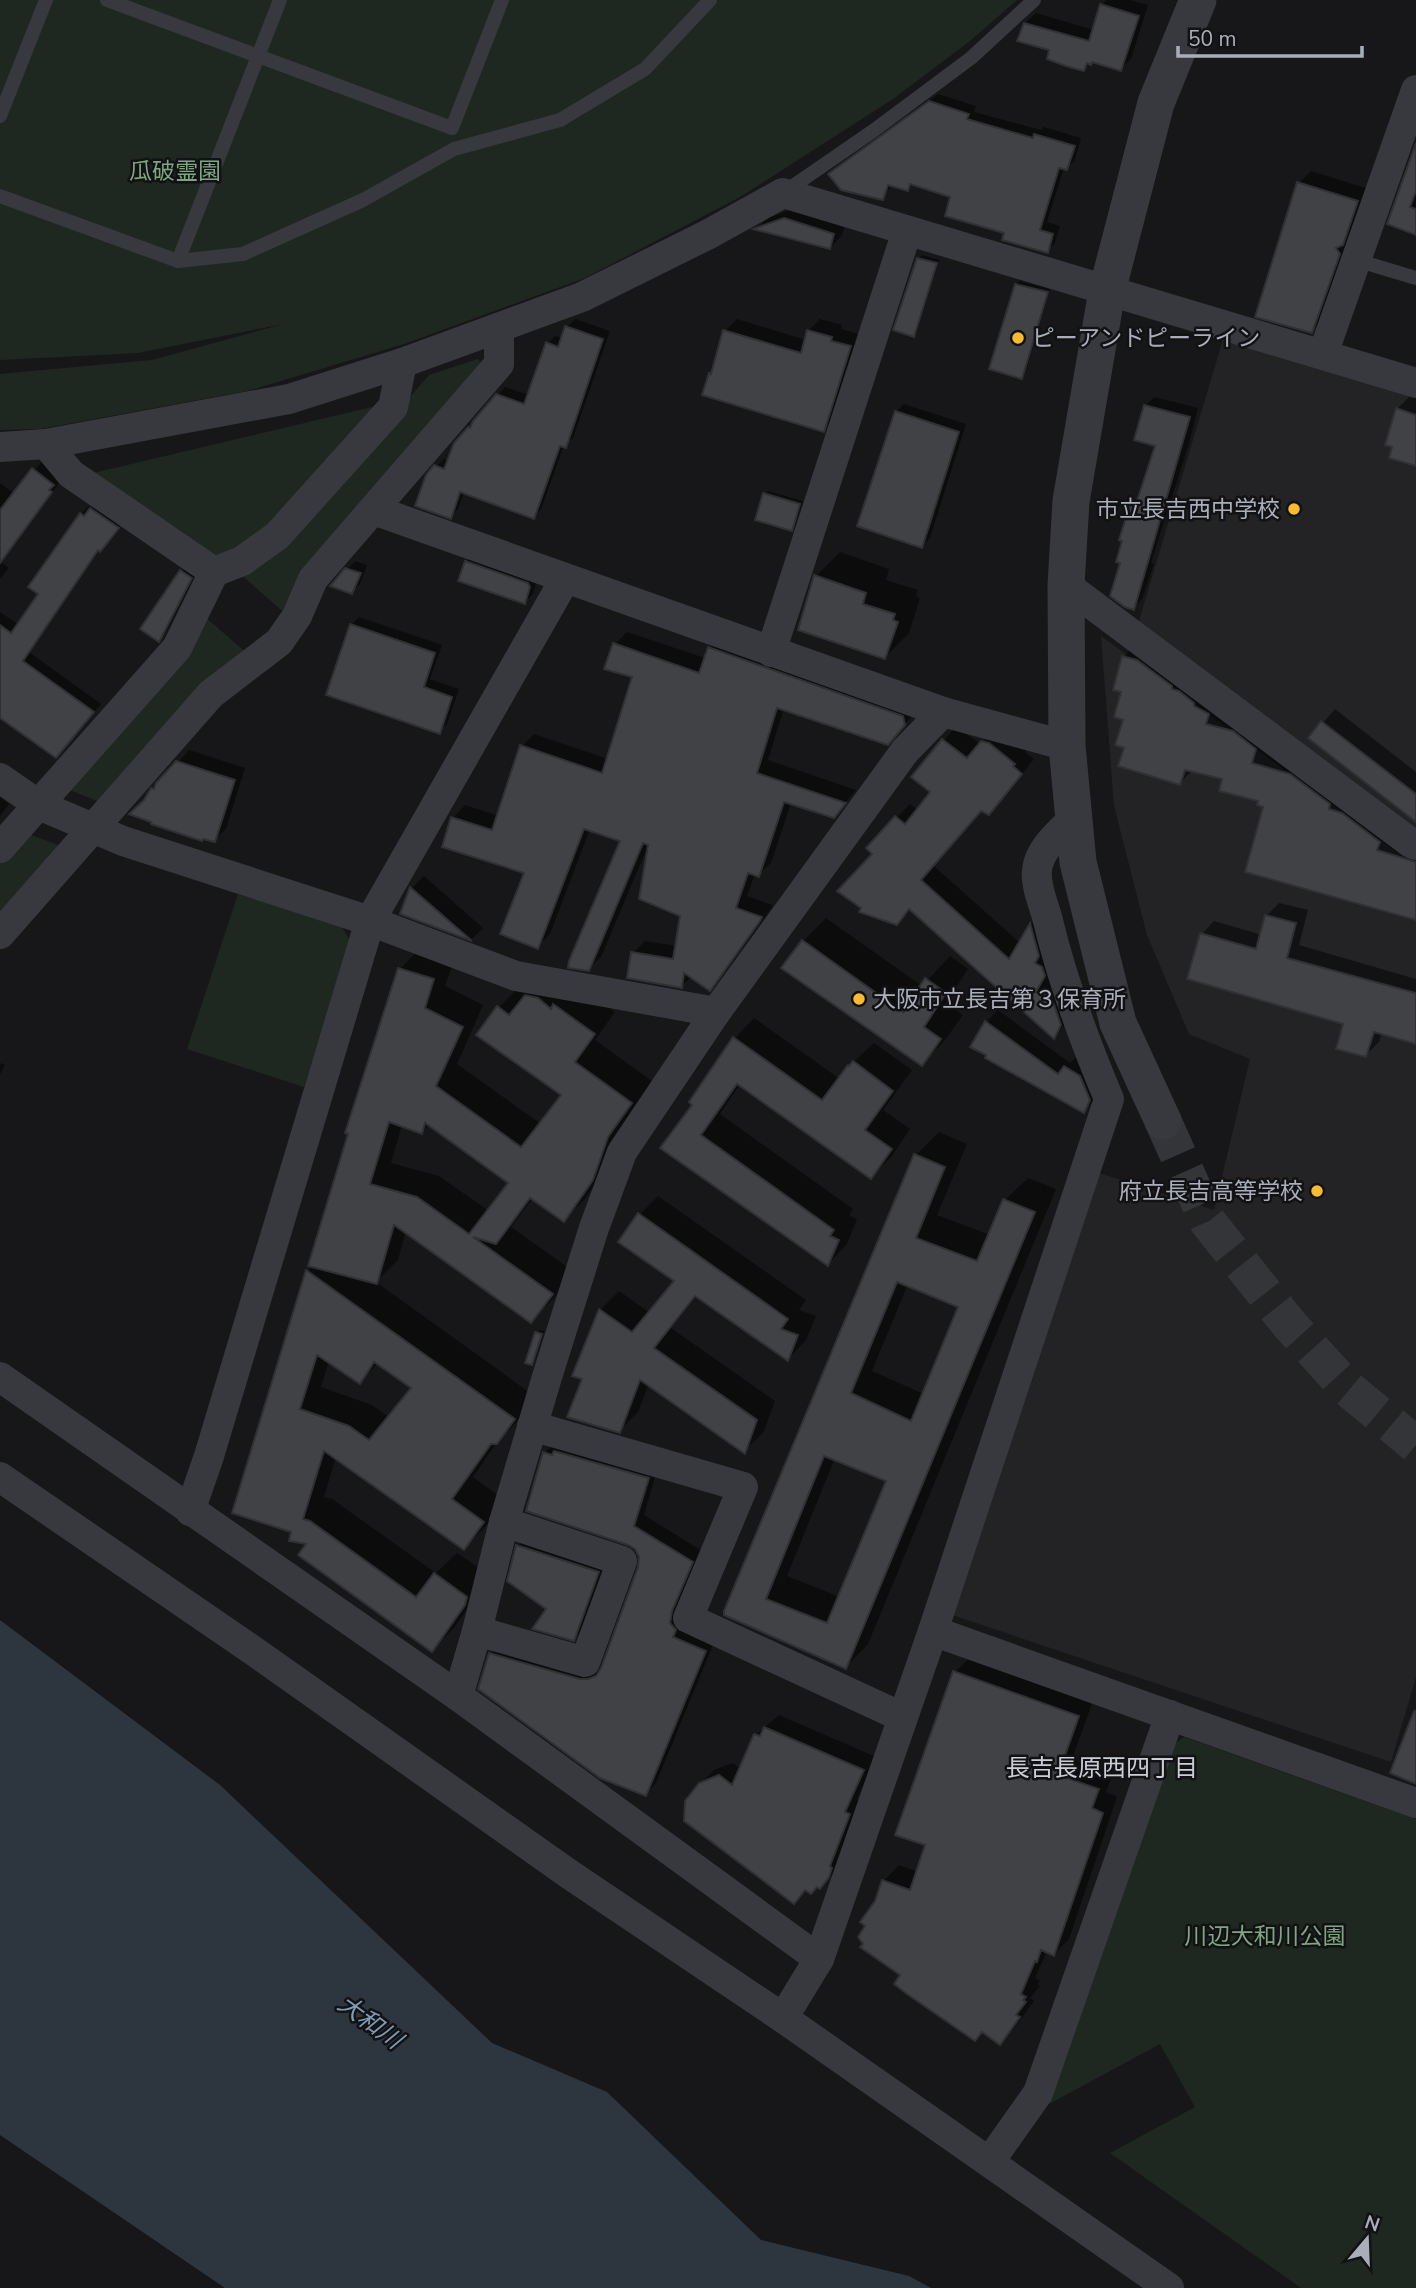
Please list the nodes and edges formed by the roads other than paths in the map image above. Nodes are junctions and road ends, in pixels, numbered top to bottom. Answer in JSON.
{"nodes":[{"id":1,"x":46,"y":0,"type":"edge"},
{"id":2,"x":107,"y":0,"type":"edge"},
{"id":3,"x":280,"y":0,"type":"edge"},
{"id":4,"x":502,"y":0,"type":"edge"},
{"id":5,"x":710,"y":0,"type":"edge"},
{"id":6,"x":1034,"y":0,"type":"edge"},
{"id":7,"x":1198,"y":0,"type":"edge"},
{"id":8,"x":259,"y":56,"type":"junction"},
{"id":9,"x":1416,"y":90,"type":"edge"},
{"id":10,"x":0,"y":116,"type":"edge"},
{"id":11,"x":783,"y":193,"type":"junction"},
{"id":12,"x":0,"y":196,"type":"edge"},
{"id":13,"x":907,"y":230,"type":"junction"},
{"id":14,"x":1356,"y":260,"type":"junction"},
{"id":15,"x":178,"y":261,"type":"junction"},
{"id":16,"x":1416,"y":278,"type":"edge"},
{"id":17,"x":1107,"y":291,"type":"junction"},
{"id":18,"x":499,"y":328,"type":"junction"},
{"id":19,"x":1323,"y":354,"type":"junction"},
{"id":20,"x":402,"y":363,"type":"junction"},
{"id":21,"x":1416,"y":383,"type":"edge"},
{"id":22,"x":47,"y":444,"type":"junction"},
{"id":23,"x":0,"y":447,"type":"edge"},
{"id":24,"x":374,"y":510,"type":"junction"},
{"id":25,"x":214,"y":572,"type":"junction"},
{"id":26,"x":565,"y":579,"type":"junction"},
{"id":27,"x":1066,"y":584,"type":"junction"},
{"id":28,"x":771,"y":652,"type":"junction"},
{"id":29,"x":943,"y":712,"type":"junction"},
{"id":30,"x":1067,"y":746,"type":"junction"},
{"id":31,"x":0,"y":778,"type":"edge"},
{"id":32,"x":39,"y":805,"type":"junction"},
{"id":33,"x":1074,"y":818,"type":"junction"},
{"id":34,"x":95,"y":828,"type":"junction"},
{"id":35,"x":1416,"y":845,"type":"edge"},
{"id":36,"x":0,"y":848,"type":"edge"},
{"id":37,"x":370,"y":921,"type":"junction"},
{"id":38,"x":0,"y":934,"type":"edge"},
{"id":39,"x":716,"y":1012,"type":"junction"},
{"id":40,"x":1163,"y":1121,"type":"tunnel mouth"},
{"id":41,"x":0,"y":1377,"type":"edge"},
{"id":42,"x":532,"y":1426,"type":"junction"},
{"id":43,"x":0,"y":1476,"type":"edge"},
{"id":44,"x":190,"y":1511,"type":"junction"},
{"id":45,"x":504,"y":1522,"type":"junction"},
{"id":46,"x":478,"y":1631,"type":"junction"},
{"id":47,"x":933,"y":1631,"type":"junction"},
{"id":48,"x":458,"y":1696,"type":"junction"},
{"id":49,"x":1170,"y":1715,"type":"junction"},
{"id":50,"x":902,"y":1717,"type":"junction"},
{"id":51,"x":1416,"y":1803,"type":"edge"},
{"id":52,"x":819,"y":1959,"type":"junction"},
{"id":53,"x":783,"y":2018,"type":"junction"},
{"id":54,"x":990,"y":2161,"type":"junction"},
{"id":55,"x":1169,"y":2288,"type":"edge"}],
"edges":[{"from":1,"to":10,"type":"lane"},
{"from":2,"to":8,"type":"lane"},
{"from":3,"to":8,"type":"lane"},
{"from":4,"to":8,"type":"lane"},
{"from":5,"to":15,"type":"lane"},
{"from":6,"to":11,"type":"lane"},
{"from":7,"to":17,"type":"street"},
{"from":8,"to":15,"type":"lane"},
{"from":9,"to":14,"type":"street"},
{"from":11,"to":13,"type":"street"},
{"from":11,"to":18,"type":"street"},
{"from":12,"to":15,"type":"lane"},
{"from":13,"to":17,"type":"street"},
{"from":13,"to":28,"type":"street"},
{"from":14,"to":16,"type":"lane"},
{"from":14,"to":19,"type":"street"},
{"from":17,"to":19,"type":"street"},
{"from":17,"to":27,"type":"street"},
{"from":18,"to":20,"type":"street"},
{"from":18,"to":24,"type":"street"},
{"from":19,"to":21,"type":"street"},
{"from":20,"to":22,"type":"street"},
{"from":20,"to":25,"type":"street"},
{"from":22,"to":23,"type":"street"},
{"from":22,"to":25,"type":"street"},
{"from":24,"to":26,"type":"street"},
{"from":24,"to":34,"type":"street"},
{"from":25,"to":32,"type":"street"},
{"from":26,"to":28,"type":"street"},
{"from":26,"to":37,"type":"street"},
{"from":27,"to":30,"type":"street"},
{"from":27,"to":35,"type":"street"},
{"from":28,"to":29,"type":"street"},
{"from":29,"to":30,"type":"street"},
{"from":29,"to":39,"type":"street"},
{"from":30,"to":33,"type":"street"},
{"from":31,"to":32,"type":"street"},
{"from":32,"to":34,"type":"street"},
{"from":32,"to":36,"type":"street"},
{"from":33,"to":40,"type":"street"},
{"from":33,"to":47,"type":"street"},
{"from":34,"to":37,"type":"street"},
{"from":34,"to":38,"type":"street"},
{"from":37,"to":39,"type":"street"},
{"from":37,"to":44,"type":"street"},
{"from":39,"to":42,"type":"street"},
{"from":41,"to":44,"type":"street"},
{"from":42,"to":45,"type":"street"},
{"from":42,"to":50,"type":"street"},
{"from":43,"to":53,"type":"street"},
{"from":44,"to":48,"type":"street"},
{"from":45,"to":46,"type":"street"},
{"from":45,"to":46,"type":"street"},
{"from":46,"to":48,"type":"street"},
{"from":47,"to":49,"type":"street"},
{"from":47,"to":50,"type":"street"},
{"from":48,"to":52,"type":"street"},
{"from":49,"to":51,"type":"street"},
{"from":49,"to":54,"type":"street"},
{"from":50,"to":52,"type":"street"},
{"from":52,"to":53,"type":"street"},
{"from":53,"to":54,"type":"street"},
{"from":54,"to":55,"type":"street"}]}
